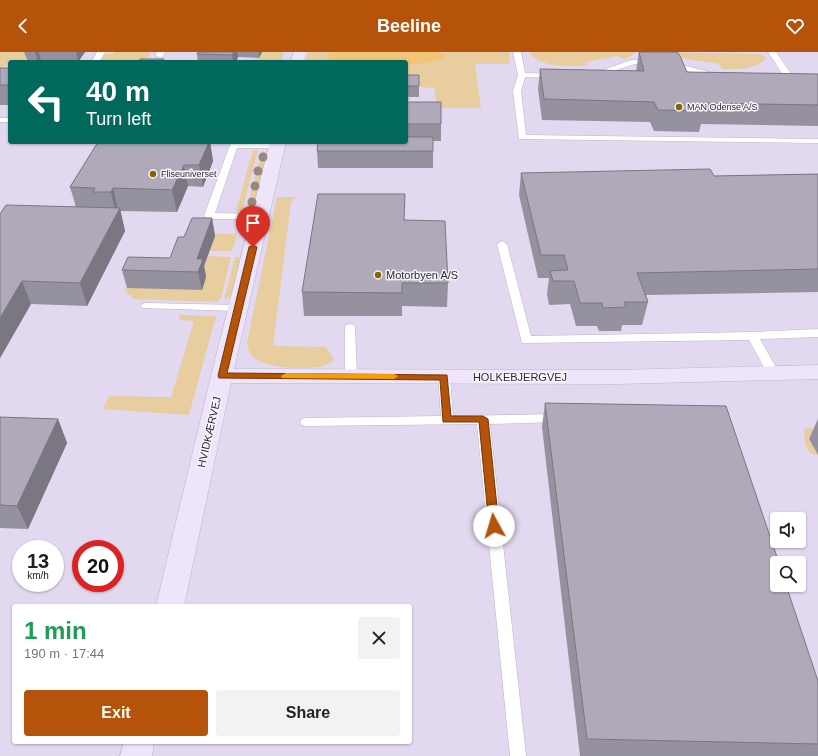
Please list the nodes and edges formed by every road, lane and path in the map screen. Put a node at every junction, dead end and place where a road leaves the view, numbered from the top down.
1 (517, 52) edge
2 (649, 52) edge
3 (772, 52) edge
4 (656, 61) junction
5 (522, 75) junction
6 (566, 76) edge
7 (588, 77) edge
8 (722, 78) edge
9 (769, 80) edge
10 (818, 141) edge
11 (256, 144) edge
12 (278, 144) edge
13 (260, 217) junction
14 (502, 244) dead end
15 (146, 306) dead end
16 (238, 308) junction
17 (350, 327) dead end
18 (818, 333) edge
19 (753, 336) junction
20 (818, 372) edge
21 (773, 373) junction
22 (222, 376) junction
23 (351, 376) junction
24 (444, 377) junction
25 (569, 418) edge
26 (483, 419) junction
27 (447, 420) junction
28 (306, 422) dead end
29 (170, 604) edge
30 (139, 744) edge
31 (136, 756) edge
32 (518, 756) edge

1 - 5 lane
2 - 4 lane
3 - 9 lane
4 - 7 lane
4 - 8 lane
5 - 6 lane
5 - 10 lane
11 - 13 lane
12 - 13 street, HVIDKÆRVEJ
13 - 16 street, HVIDKÆRVEJ
14 - 19 lane
15 - 16 lane
16 - 22 street, HVIDKÆRVEJ
17 - 23 lane
18 - 19 lane
19 - 21 lane
20 - 21 street, HOLKEBJERGVEJ
21 - 24 street, HOLKEBJERGVEJ
22 - 23 street, HOLKEBJERGVEJ
22 - 29 street, HVIDKÆRVEJ
23 - 24 street, HOLKEBJERGVEJ
24 - 27 lane
25 - 26 lane
26 - 27 lane
26 - 32 lane
27 - 28 lane
30 - 31 street

